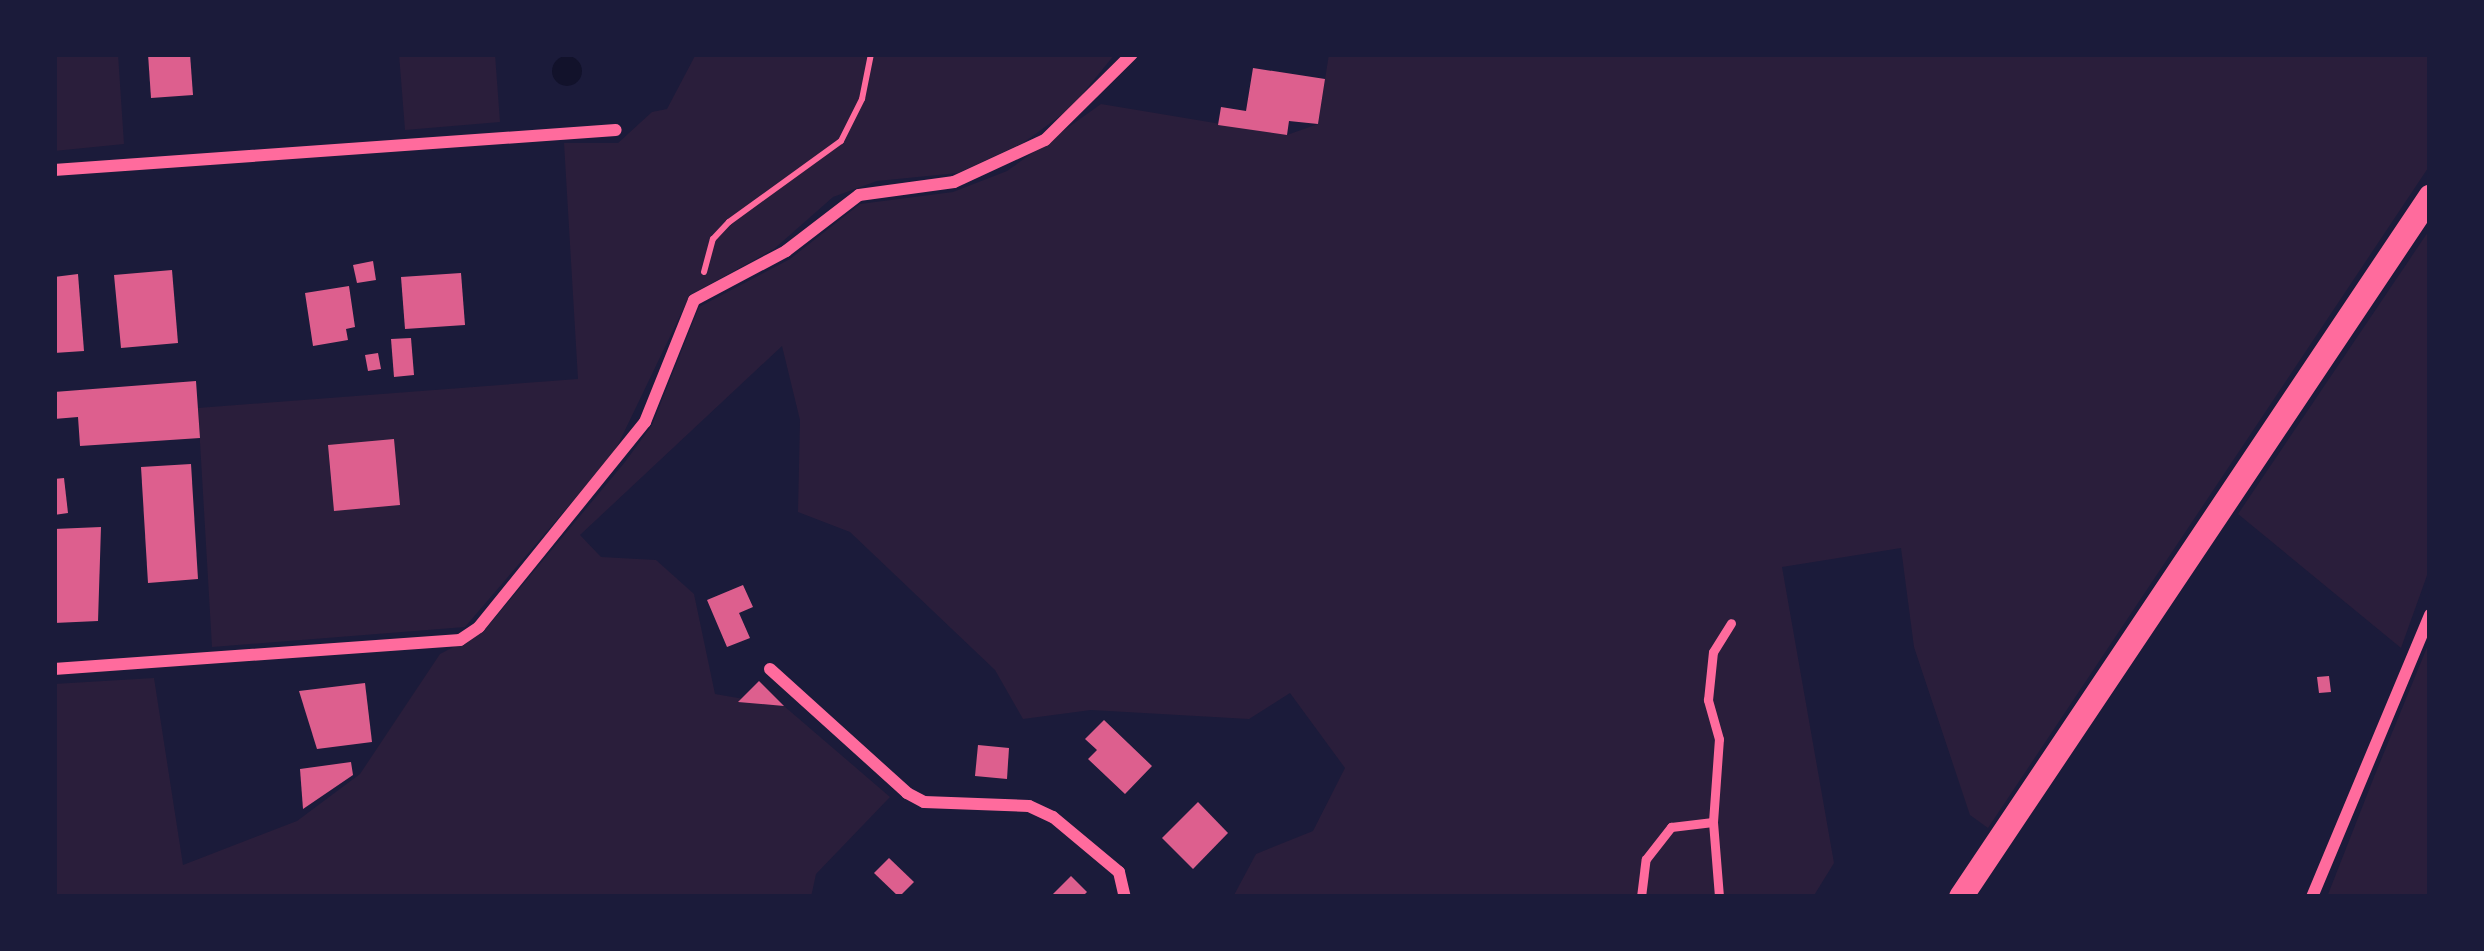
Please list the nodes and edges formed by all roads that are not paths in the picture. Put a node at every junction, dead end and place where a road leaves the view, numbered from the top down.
1 (1132, 54) edge
2 (616, 130) dead end
3 (54, 170) edge
4 (2430, 197) edge
5 (2430, 615) edge
6 (1731, 623) dead end
7 (54, 669) edge
8 (770, 669) dead end
9 (1713, 822) junction
10 (1126, 897) edge
11 (1641, 897) edge
12 (1720, 897) edge
13 (1960, 897) edge
14 (2312, 897) edge

1 - 7 street
2 - 3 street
4 - 13 main road
5 - 14 street
6 - 9 lane
8 - 10 street
9 - 11 lane
9 - 12 lane

